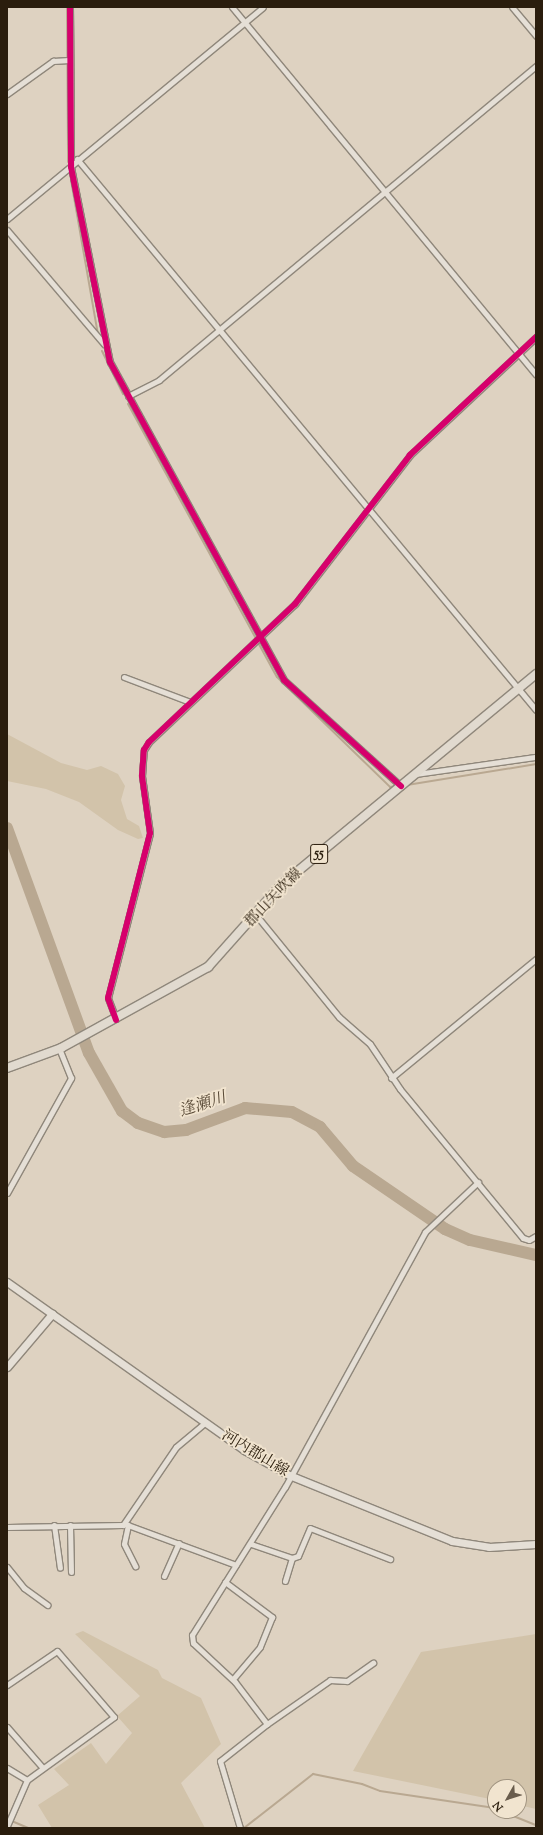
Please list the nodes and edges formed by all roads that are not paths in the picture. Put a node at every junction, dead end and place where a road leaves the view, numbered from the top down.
1 (70, 7) edge
2 (232, 7) edge
3 (263, 7) edge
4 (512, 7) edge
5 (244, 22) junction
6 (536, 36) edge
7 (69, 60) junction
8 (536, 66) edge
9 (7, 94) edge
10 (78, 159) junction
11 (72, 163) junction
12 (384, 191) junction
13 (7, 219) edge
14 (7, 230) edge
15 (220, 327) junction
16 (536, 337) edge
17 (104, 344) junction
18 (519, 354) junction
19 (536, 374) edge
20 (128, 396) junction
21 (369, 510) junction
22 (261, 640) junction
23 (536, 674) edge
24 (124, 677) dead end
25 (518, 688) junction
26 (190, 702) junction
27 (536, 710) edge
28 (536, 757) edge
29 (416, 774) junction
30 (401, 786) junction
31 (256, 915) junction
32 (536, 959) edge
33 (116, 1020) junction
34 (60, 1049) junction
35 (7, 1068) edge
36 (391, 1078) junction
37 (478, 1182) junction
38 (7, 1193) edge
39 (536, 1236) edge
40 (7, 1282) edge
41 (52, 1314) junction
42 (7, 1367) edge
43 (205, 1423) junction
44 (289, 1475) junction
45 (126, 1524) junction
46 (54, 1525) junction
47 (70, 1525) junction
48 (7, 1527) edge
49 (179, 1543) junction
50 (251, 1544) junction
51 (536, 1544) edge
52 (292, 1558) junction
53 (390, 1559) dead end
54 (236, 1565) junction
55 (135, 1566) dead end
56 (7, 1567) edge
57 (60, 1568) dead end
58 (70, 1572) dead end
59 (164, 1576) dead end
60 (285, 1580) dead end
61 (225, 1582) junction
62 (47, 1605) dead end
63 (373, 1663) dead end
64 (233, 1679) junction
65 (7, 1685) edge
66 (267, 1724) junction
67 (7, 1727) edge
68 (42, 1767) junction
69 (7, 1768) edge
70 (27, 1780) junction
71 (7, 1826) edge
72 (240, 1828) edge

1 - 7 street
2 - 5 street
3 - 5 street
4 - 6 street
5 - 10 street
5 - 12 street
7 - 9 street
7 - 11 street
8 - 12 street
10 - 11 street
10 - 15 street
11 - 13 street
11 - 17 street
12 - 15 street
12 - 18 street
14 - 17 street
15 - 20 street
15 - 21 street
16 - 18 street
17 - 20 street
18 - 19 street
18 - 21 street
20 - 22 street
21 - 22 street
21 - 25 street
22 - 26 street
22 - 30 street
23 - 25 main road, 郡山矢吹線 / 55
24 - 26 street
25 - 27 street
25 - 29 main road, 郡山矢吹線 / 55
26 - 33 street
28 - 29 street
29 - 30 main road, 郡山矢吹線 / 55
30 - 31 main road, 郡山矢吹線 / 55
31 - 33 main road, 郡山矢吹線 / 55
31 - 36 street
32 - 36 street
33 - 34 main road, 郡山矢吹線 / 55
34 - 35 main road, 郡山矢吹線 / 55
34 - 38 street
36 - 37 street
37 - 39 street
37 - 44 street
40 - 41 main road, 河内郡山線
41 - 42 main road
41 - 43 main road, 河内郡山線
43 - 44 main road, 河内郡山線
43 - 45 street
44 - 50 street
44 - 51 main road, 河内郡山線
45 - 47 street
45 - 49 street
45 - 55 street
46 - 47 street
46 - 48 street
46 - 57 street
47 - 58 street
49 - 54 street
49 - 59 street
50 - 52 street
50 - 54 street
52 - 53 street
52 - 60 street
54 - 61 street
56 - 62 street
61 - 64 street
61 - 64 street
63 - 66 street
64 - 66 street
65 - 68 street
66 - 72 street
67 - 68 street
68 - 70 street
69 - 70 street
70 - 71 street

